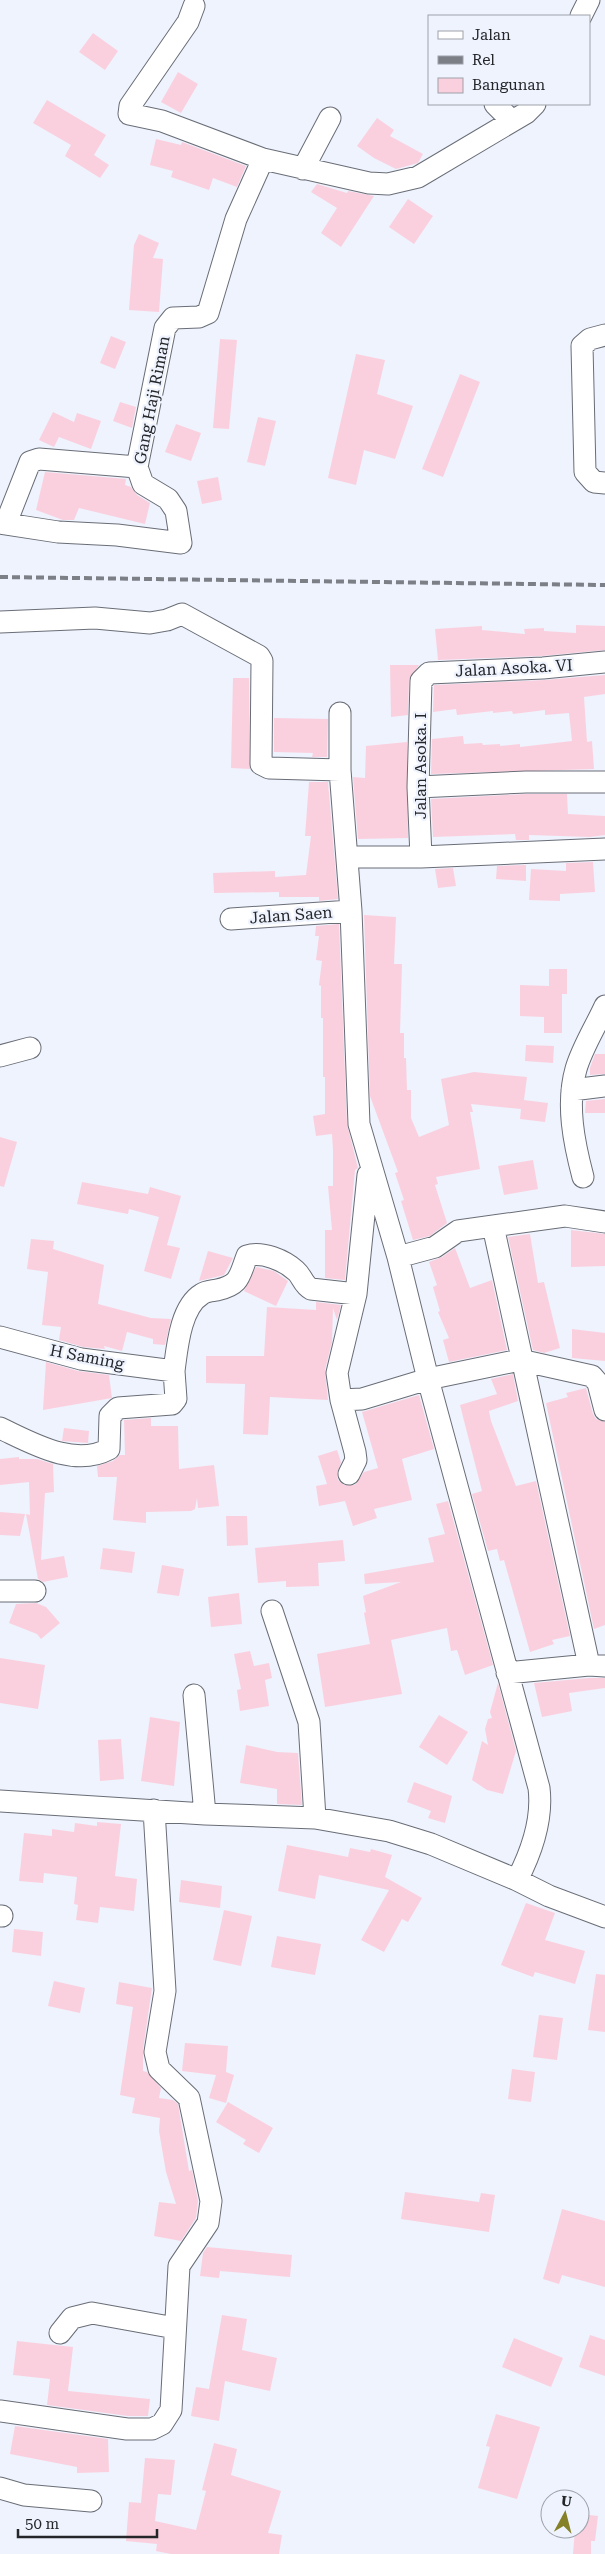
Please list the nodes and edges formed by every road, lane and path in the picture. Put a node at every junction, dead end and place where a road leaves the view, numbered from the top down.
1 (589, 0) edge
2 (194, 6) dead end
3 (582, 15) edge
4 (496, 105) edge
5 (534, 105) edge
6 (330, 118) dead end
7 (512, 121) junction
8 (263, 159) junction
9 (303, 169) junction
10 (605, 335) edge
11 (137, 467) junction
12 (605, 483) edge
13 (3, 523) edge
14 (0, 622) edge
15 (605, 662) edge
16 (424, 676) joint
17 (340, 713) dead end
18 (340, 770) junction
19 (605, 782) edge
20 (418, 787) junction
21 (605, 849) edge
22 (347, 857) junction
23 (421, 857) junction
24 (351, 911) junction
25 (231, 919) dead end
26 (605, 1006) edge
27 (30, 1048) dead end
28 (0, 1056) edge
29 (605, 1086) edge
30 (572, 1090) junction
31 (369, 1164) junction
32 (583, 1177) dead end
33 (605, 1222) edge
34 (493, 1226) junction
35 (398, 1257) junction
36 (356, 1294) junction
37 (0, 1337) edge
38 (520, 1360) junction
39 (174, 1371) junction
40 (428, 1379) junction
41 (341, 1400) junction
42 (605, 1410) edge
43 (0, 1428) edge
44 (349, 1474) dead end
45 (0, 1591) edge
46 (35, 1591) dead end
47 (272, 1611) dead end
48 (597, 1666) edge
49 (507, 1672) junction
50 (194, 1695) dead end
51 (0, 1801) edge
52 (154, 1810) junction
53 (205, 1814) junction
54 (315, 1818) junction
55 (508, 1876) junction
56 (605, 1916) edge
57 (174, 2328) junction
58 (60, 2333) dead end
59 (0, 2411) edge
60 (0, 2488) edge
61 (91, 2501) dead end

1 - 3 street
2 - 8 street
4 - 7 street
5 - 7 street
6 - 9 street
7 - 9 street
8 - 9 street
8 - 11 street, Gang Haji Riman
10 - 12 street
11 - 13 street
11 - 13 street, Gang Haji Riman
14 - 18 street
15 - 16 street, Jalan Asoka. VI
16 - 20 street, Jalan Asoka. I
17 - 18 street
18 - 22 street
19 - 20 street
20 - 23 street, Jalan Asoka. I
21 - 23 street
22 - 23 street
22 - 24 street
24 - 25 street, Jalan Saen
24 - 31 street
26 - 30 street
27 - 28 street
29 - 30 street
30 - 32 street
31 - 35 street
31 - 36 street
33 - 34 street
34 - 35 street
34 - 38 street
35 - 40 street
36 - 39 street
36 - 41 street
37 - 39 street, H Saming
38 - 40 street
38 - 42 street
38 - 48 street
39 - 43 street
40 - 41 street
40 - 49 street
41 - 44 street
45 - 46 street
47 - 54 street
48 - 49 street
49 - 55 street
50 - 53 street
51 - 52 street
52 - 53 street
52 - 57 street
53 - 54 street
54 - 55 street
55 - 56 street
57 - 58 street
57 - 59 street
60 - 61 street

